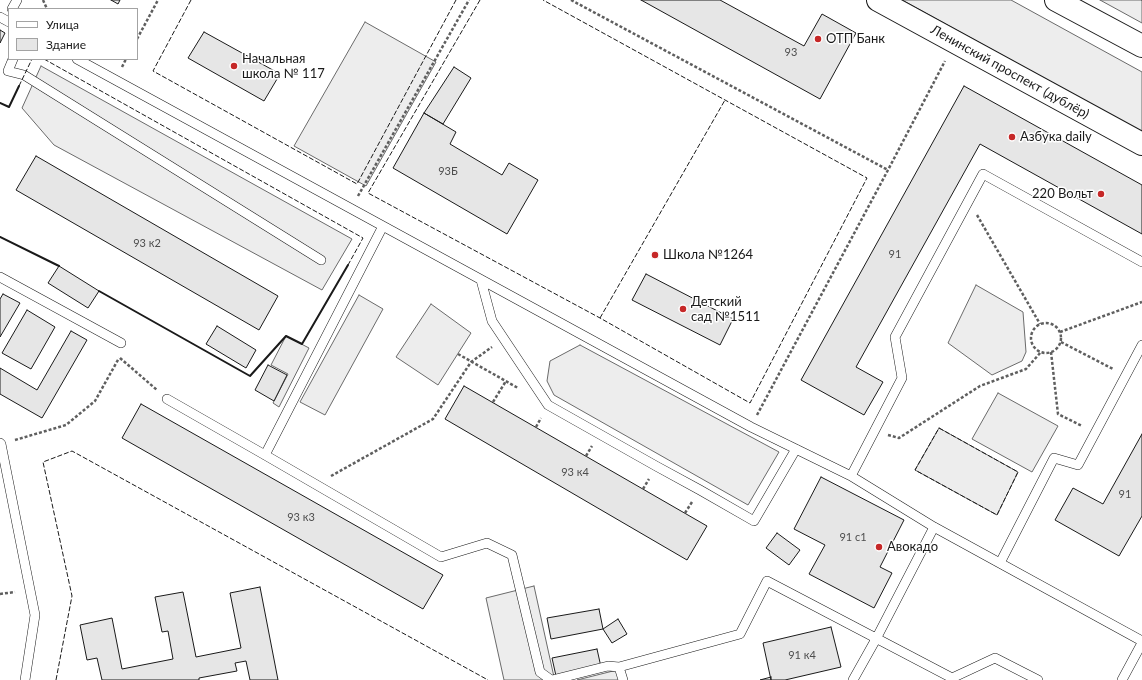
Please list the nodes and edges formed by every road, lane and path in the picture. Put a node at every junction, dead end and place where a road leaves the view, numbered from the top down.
1 (158, 0) edge
2 (469, 0) edge
3 (571, 0) edge
4 (878, 0) edge
5 (1056, 0) edge
6 (138, 37) edge
7 (1142, 46) edge
8 (13, 60) edge
9 (79, 60) edge
10 (945, 60) dead end
11 (1142, 144) edge
12 (888, 170) junction
13 (969, 201) junction
14 (351, 209) junction
15 (383, 226) junction
16 (321, 260) dead end
17 (1142, 262) edge
18 (0, 277) edge
19 (481, 280) junction
20 (1142, 302) edge
21 (1040, 324) junction
22 (1060, 332) junction
23 (504, 339) junction
24 (1061, 342) junction
25 (121, 343) dead end
26 (1142, 345) edge
27 (1041, 352) junction
28 (1051, 352) junction
29 (458, 354) dead end
30 (471, 362) junction
31 (1126, 376) junction
32 (506, 381) junction
33 (167, 399) joint
34 (493, 402) dead end
35 (548, 405) junction
36 (751, 427) junction
37 (874, 431) junction
38 (1095, 433) junction
39 (1, 443) edge
40 (796, 449) junction
41 (265, 455) junction
42 (851, 476) junction
43 (316, 484) junction
44 (934, 527) junction
45 (1000, 563) junction
46 (876, 639) junction
47 (1142, 642) edge
48 (619, 667) junction
49 (25, 680) edge
50 (552, 680) edge
51 (623, 680) edge
52 (853, 680) edge
53 (1038, 680) edge
54 (1122, 680) edge

1 - 6 path
2 - 14 path
3 - 12 path
4 - 11 street, Ленинский проспект (дублёр)
5 - 7 street
8 - 16 lane
9 - 14 lane
10 - 12 path
12 - 36 path
13 - 17 lane
13 - 21 path
13 - 37 lane
14 - 15 lane
15 - 19 lane
15 - 41 lane
18 - 25 lane
19 - 23 lane
19 - 36 lane
20 - 22 path
21 - 22 path
21 - 27 path
22 - 24 path
23 - 30 path
23 - 35 lane
24 - 28 path
24 - 31 path
26 - 31 lane
27 - 28 path
27 - 37 path
28 - 38 path
29 - 30 path
30 - 32 path
30 - 43 path
31 - 38 lane
32 - 34 path
32 - 35 path
33 - 39 path
33 - 41 lane
35 - 40 lane
36 - 40 lane
37 - 42 lane
38 - 45 lane
39 - 49 lane
40 - 42 lane
41 - 43 lane
42 - 44 lane
43 - 50 lane
44 - 45 lane
44 - 46 lane
45 - 47 lane
46 - 48 lane
46 - 52 lane
46 - 53 lane
47 - 54 lane
48 - 50 lane
48 - 51 lane

